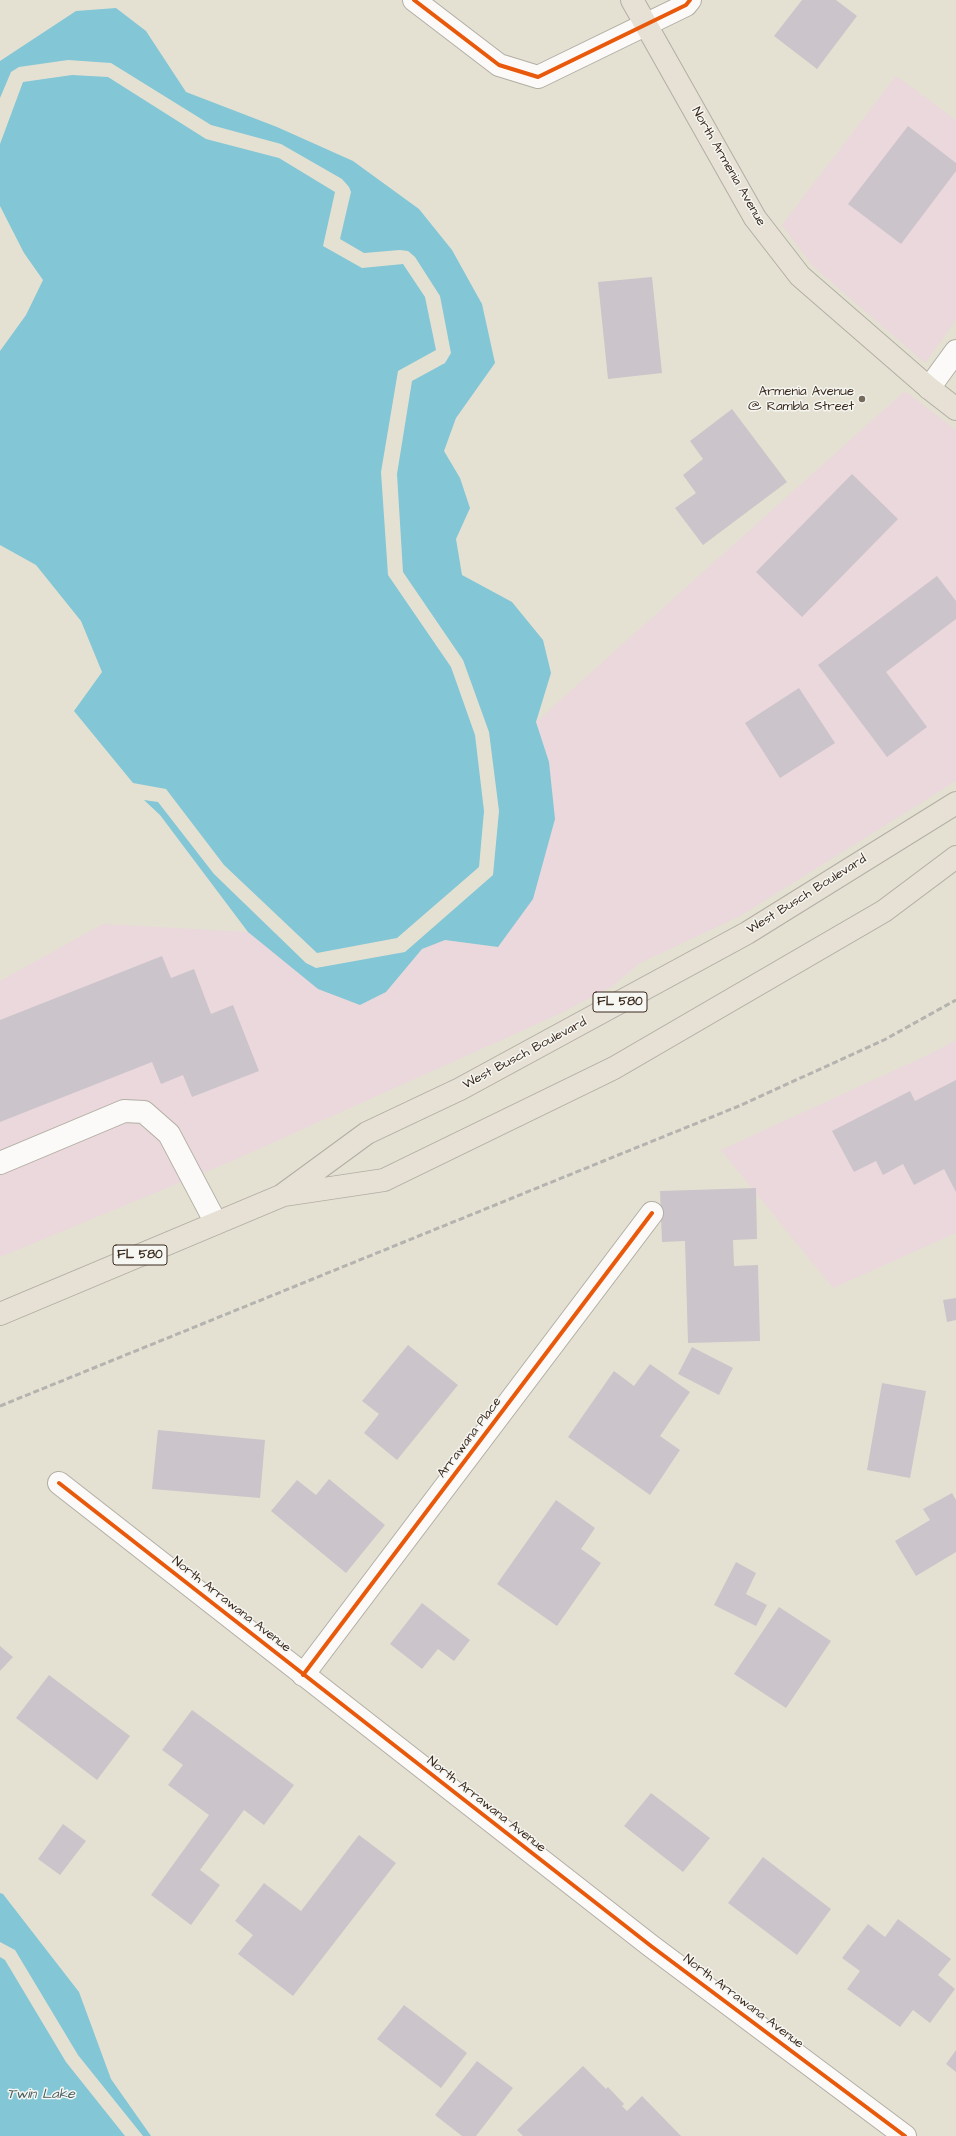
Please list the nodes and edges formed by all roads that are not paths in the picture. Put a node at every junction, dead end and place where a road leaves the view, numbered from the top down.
1 (414, 0) edge
2 (632, 0) edge
3 (690, 0) edge
4 (645, 24) junction
5 (956, 351) edge
6 (929, 388) junction
7 (956, 409) edge
8 (956, 803) edge
9 (956, 857) edge
10 (0, 1163) edge
11 (281, 1196) junction
12 (652, 1213) dead end
13 (216, 1223) junction
14 (0, 1314) edge
15 (59, 1483) dead end
16 (303, 1675) junction
17 (905, 2136) edge

1 - 4 street
2 - 4 main road, North Armenia Avenue
3 - 4 street
4 - 6 main road, North Armenia Avenue
5 - 6 street
6 - 7 main road, North Armenia Avenue
8 - 11 main road, West Busch Boulevard / FL 580
9 - 11 main road, West Busch Boulevard
10 - 13 street
11 - 13 main road, West Busch Boulevard / FL 580
12 - 16 street, Arrawana Place
13 - 14 main road, West Busch Boulevard / FL 580
15 - 16 street, North Arrawana Avenue
16 - 17 street, North Arrawana Avenue

